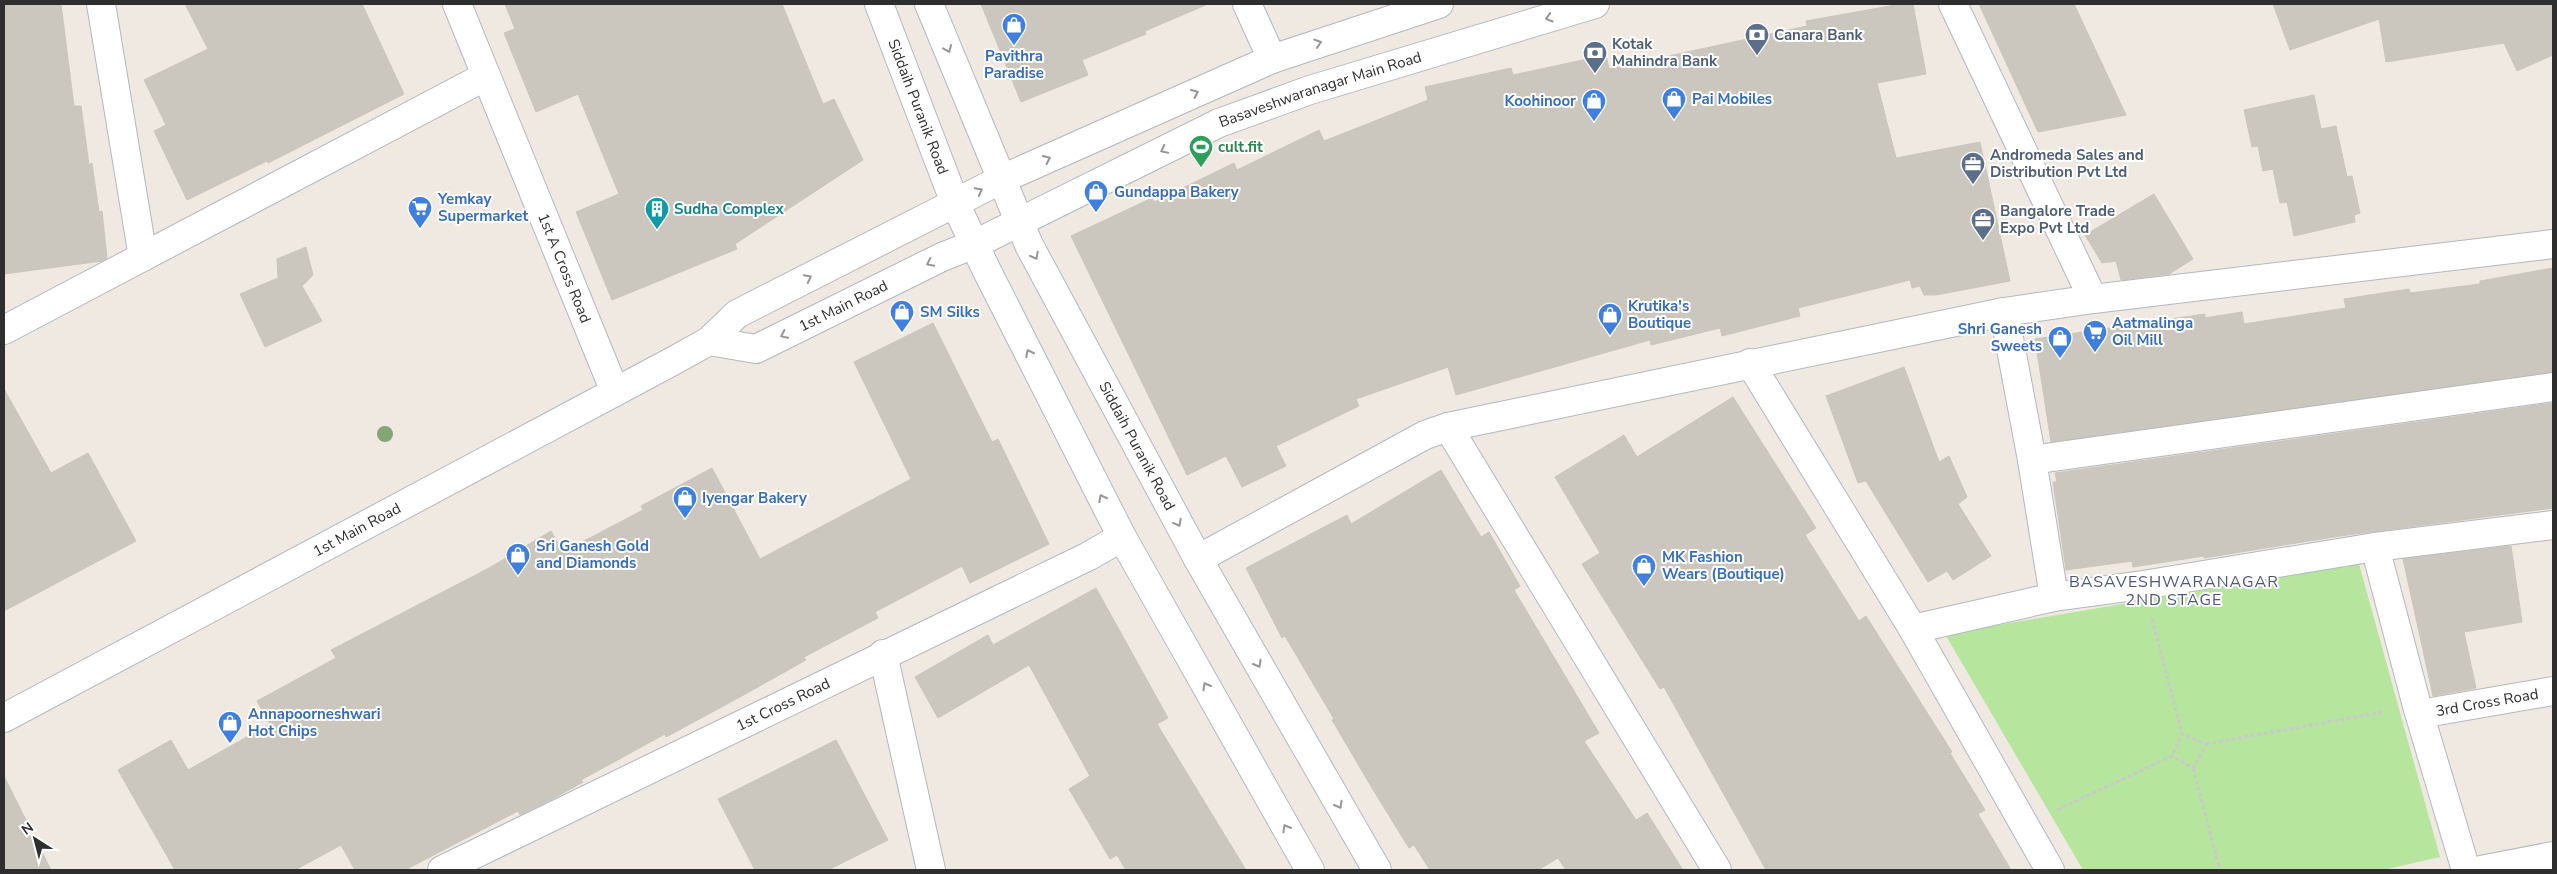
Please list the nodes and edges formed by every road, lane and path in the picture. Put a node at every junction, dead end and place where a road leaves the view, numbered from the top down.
1 (101, 4) edge
2 (457, 4) edge
3 (879, 4) edge
4 (929, 4) edge
5 (1247, 4) edge
6 (1439, 4) edge
7 (1595, 4) edge
8 (1953, 4) edge
9 (1272, 59) junction
10 (486, 76) junction
11 (1002, 179) junction
12 (955, 203) junction
13 (1019, 220) junction
14 (975, 244) junction
15 (2553, 244) edge
16 (143, 258) junction
17 (2093, 298) junction
18 (2004, 312) junction
19 (4, 330) edge
20 (709, 341) junction
21 (1750, 363) junction
22 (2553, 387) edge
23 (615, 392) junction
24 (1448, 427) junction
25 (2032, 460) junction
26 (2553, 524) edge
27 (1122, 537) junction
28 (2375, 547) junction
29 (1198, 559) junction
30 (2143, 585) junction
31 (2054, 597) junction
32 (1913, 629) junction
33 (883, 654) junction
34 (2553, 691) edge
35 (2419, 710) junction
36 (4, 718) edge
37 (2182, 734) junction
38 (2206, 744) junction
39 (2172, 756) junction
40 (2193, 768) junction
41 (2025, 826) junction
42 (2541, 862) edge
43 (442, 870) edge
44 (931, 870) edge
45 (1310, 870) edge
46 (1377, 870) edge
47 (1717, 870) edge
48 (2050, 870) edge
49 (2220, 870) edge
50 (2466, 870) edge
51 (2481, 870) edge

1 - 16 street
2 - 10 street, 1st A Cross Road
3 - 12 street, Siddaih Puranik Road
4 -> 11 street, Siddaih Puranik Road
5 - 9 street
9 -> 6 street
7 -> 13 street, Basaveshwaranagar Main Road
8 - 17 street
11 -> 9 street
10 - 16 street
10 - 23 street, 1st A Cross Road
12 -> 11 street
11 - 13 street, Siddaih Puranik Road
12 - 14 street, Siddaih Puranik Road
20 -> 12 street, 1st Main Road
13 - 14 street, Basaveshwaranagar Main Road
13 -> 29 street, Siddaih Puranik Road
14 -> 20 street, 1st Main Road
27 -> 14 street, Siddaih Puranik Road
15 - 17 street
16 - 19 street
17 - 18 street
18 - 21 street
18 - 25 street
20 - 23 street, 1st Main Road
21 - 24 street
21 - 32 street
22 - 25 street
23 - 36 street, 1st Main Road
24 - 29 street
24 - 47 street
25 - 31 street
26 - 28 street
27 - 33 street, 1st Cross Road
45 -> 27 street, Siddaih Puranik Road
28 - 30 street
28 - 35 street
29 -> 46 street, Siddaih Puranik Road
30 - 31 street
30 - 37 path
31 - 32 street
32 - 41 street
33 - 43 street, 1st Cross Road
33 - 44 street
34 - 35 street, 3rd Cross Road
35 - 38 path
35 - 50 street
37 - 38 path
37 - 39 path
38 - 40 path
39 - 40 path
39 - 41 path
40 - 49 path
41 - 48 street
42 - 51 street

